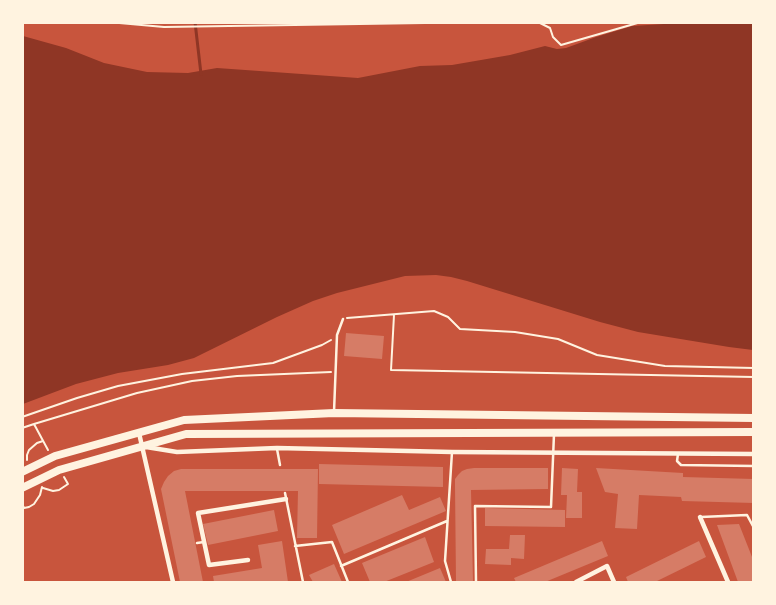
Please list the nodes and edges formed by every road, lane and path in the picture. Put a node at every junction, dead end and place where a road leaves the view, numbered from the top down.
1 (108, 22) edge
2 (490, 22) edge
3 (538, 22) edge
4 (641, 22) edge
5 (394, 314) junction
6 (343, 319) joint
7 (337, 336) junction
8 (754, 368) edge
9 (336, 372) junction
10 (754, 377) edge
11 (334, 413) junction
12 (22, 417) edge
13 (754, 418) edge
14 (34, 424) junction
15 (22, 428) edge
16 (554, 432) junction
17 (754, 432) edge
18 (139, 433) junction
19 (142, 446) junction
20 (277, 448) junction
21 (452, 452) junction
22 (554, 452) junction
23 (678, 453) junction
24 (754, 454) edge
25 (22, 458) edge
26 (280, 465) dead end
27 (754, 466) edge
28 (22, 472) edge
29 (68, 484) dead end
30 (22, 488) edge
31 (286, 496) joint
32 (22, 504) edge
33 (700, 517) joint
34 (447, 521) junction
35 (754, 528) edge
36 (204, 542) junction
37 (197, 543) dead end
38 (295, 546) junction
39 (248, 560) dead end
40 (341, 566) junction
41 (173, 582) edge
42 (303, 582) edge
43 (348, 582) edge
44 (451, 582) edge
45 (476, 582) edge
46 (576, 582) edge
47 (614, 582) edge
48 (728, 582) edge

1 - 2 path
3 - 4 path
5 - 6 path
5 - 8 path
5 - 10 path
6 - 7 lane
7 - 9 lane
7 - 12 path
9 - 11 lane
9 - 14 path
11 - 13 highway
11 - 18 highway
14 - 15 path
14 - 25 path
16 - 17 highway
16 - 19 highway
16 - 22 lane
18 - 19 street
18 - 28 highway
19 - 20 street
19 - 30 highway
19 - 41 street
20 - 21 street
20 - 26 lane
21 - 22 street
21 - 34 lane
22 - 23 street
22 - 45 lane
23 - 24 street
23 - 27 lane
29 - 32 path
31 - 36 street
31 - 38 lane
33 - 35 lane
33 - 48 street
34 - 40 lane
34 - 44 lane
36 - 37 lane
36 - 39 street
38 - 40 lane
38 - 42 lane
40 - 43 lane
46 - 47 street

